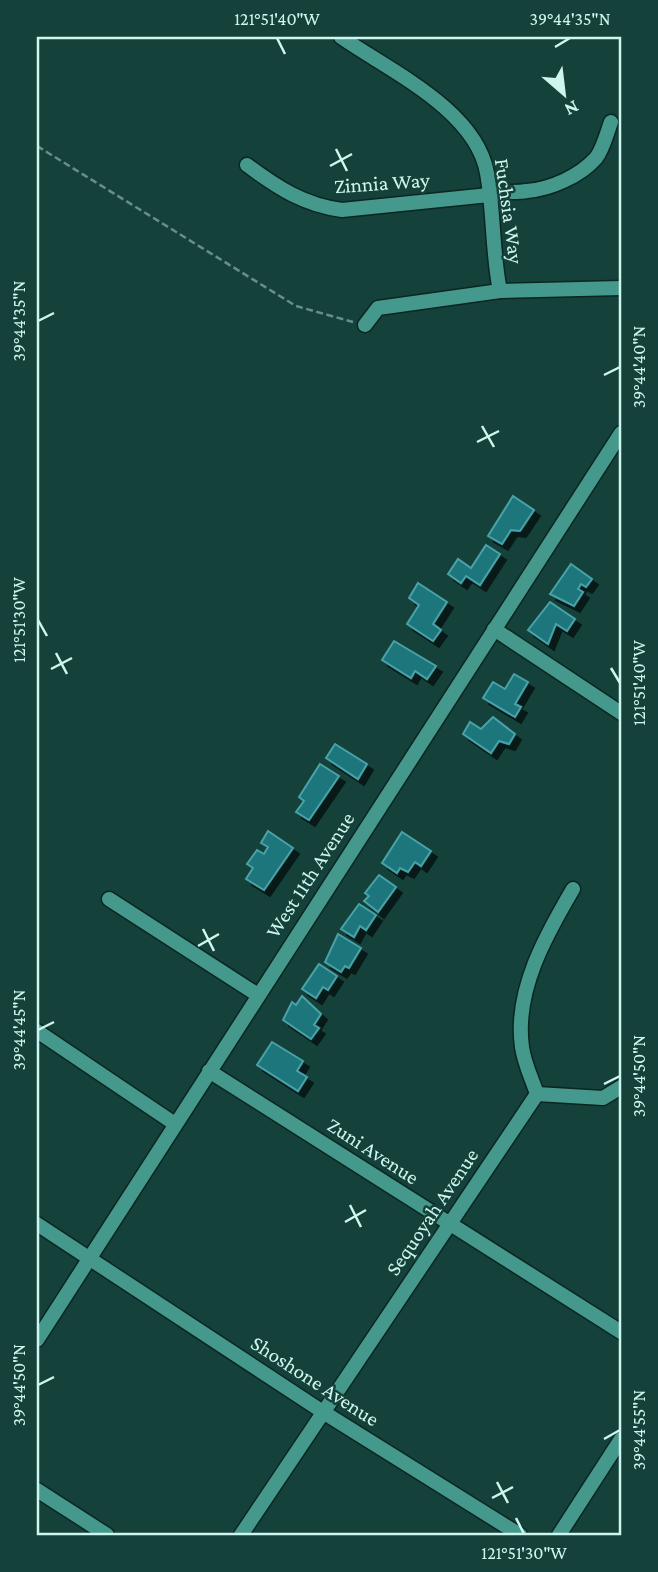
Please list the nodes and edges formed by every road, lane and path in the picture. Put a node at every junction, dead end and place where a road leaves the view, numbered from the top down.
1 (341, 37) edge
2 (611, 122) dead end
3 (37, 146) edge
4 (247, 165) dead end
5 (489, 195) junction
6 (621, 288) edge
7 (500, 291) junction
8 (365, 325) joint
9 (621, 433) edge
10 (494, 629) junction
11 (621, 713) edge
12 (573, 889) dead end
13 (110, 899) dead end
14 (258, 995) junction
15 (37, 1031) edge
16 (209, 1071) junction
17 (621, 1087) edge
18 (537, 1094) junction
19 (175, 1124) junction
20 (37, 1224) edge
21 (449, 1225) junction
22 (90, 1258) junction
23 (42, 1321) edge
24 (621, 1332) edge
25 (37, 1340) edge
26 (323, 1412) junction
27 (621, 1439) edge
28 (37, 1490) edge
29 (107, 1535) edge
30 (241, 1535) edge
31 (520, 1535) edge
32 (559, 1535) edge

1 - 5 street, Fuchsia Way
2 - 5 street, Zinnia Way
3 - 8 path
4 - 5 street, Zinnia Way
5 - 7 street, Fuchsia Way
6 - 7 street
7 - 8 street
9 - 10 street, West 11th Avenue
10 - 11 street
10 - 14 street, West 11th Avenue
12 - 18 street
13 - 14 street
14 - 16 street, West 11th Avenue
15 - 19 street
16 - 19 street, West 11th Avenue
16 - 21 street, Zuni Avenue
17 - 18 street
18 - 21 street, Sequoyah Avenue
19 - 22 street, West 11th Avenue
20 - 22 street, Shoshone Avenue
21 - 24 street, Zuni Avenue
21 - 26 street, Sequoyah Avenue
22 - 23 street, West 11th Avenue
22 - 26 street, Shoshone Avenue
23 - 25 street, West 11th Avenue
26 - 30 street, Sequoyah Avenue
26 - 31 street, Shoshone Avenue
27 - 32 street
28 - 29 street

